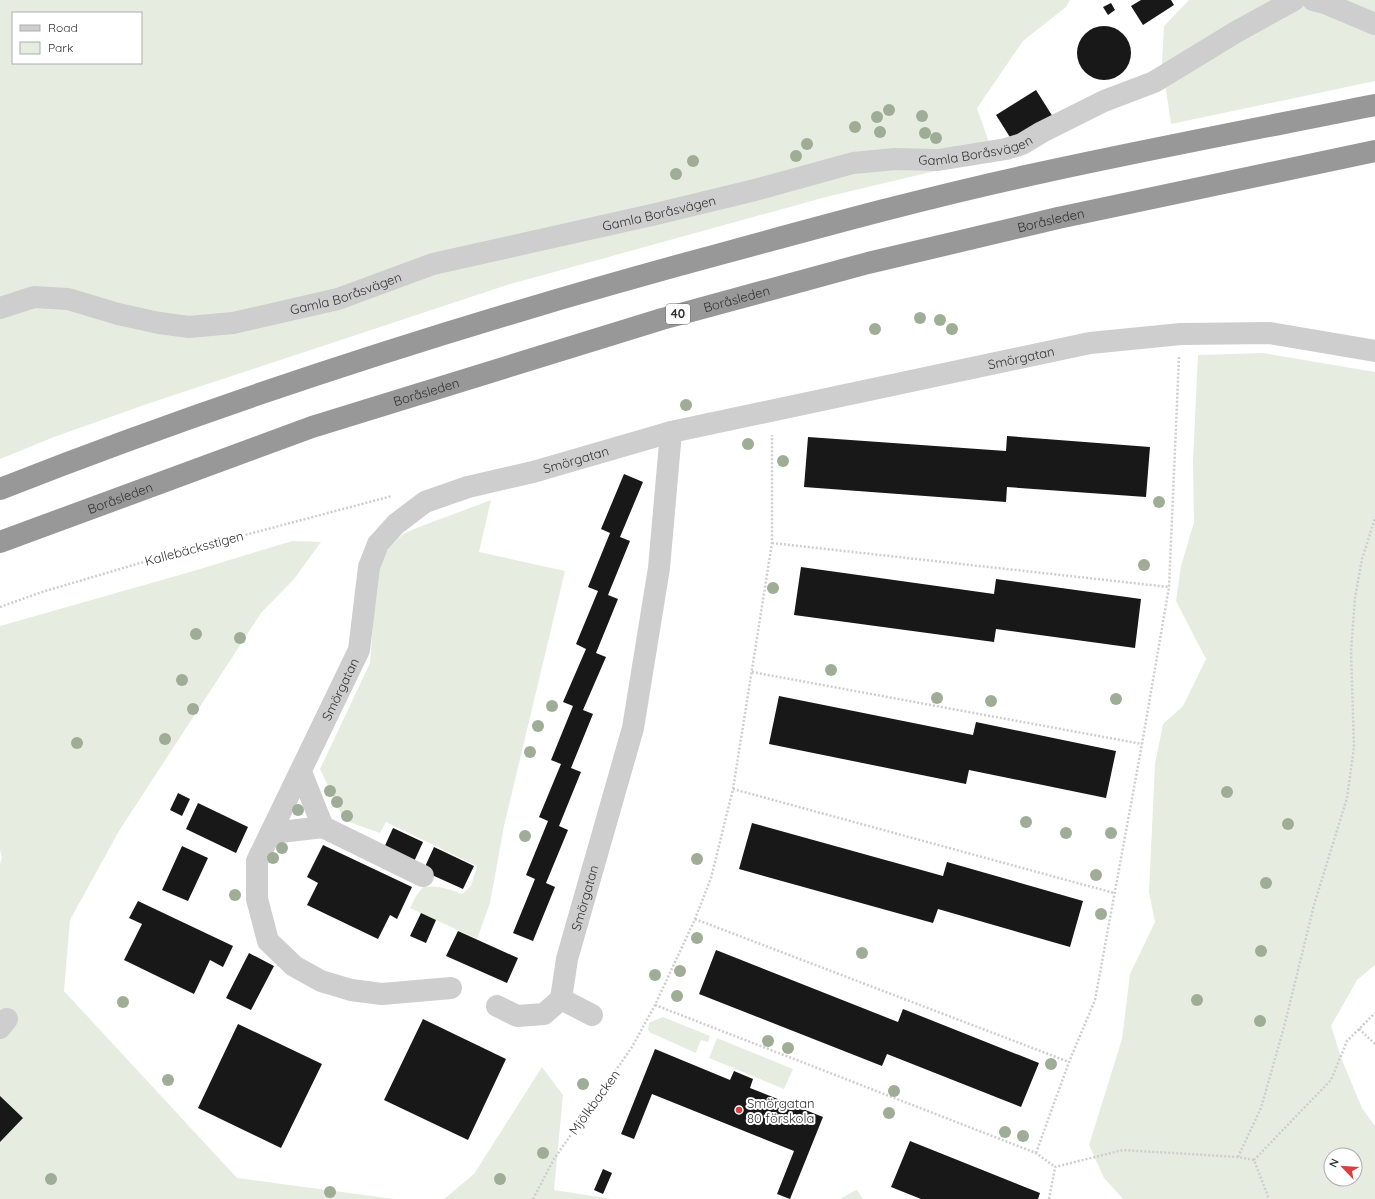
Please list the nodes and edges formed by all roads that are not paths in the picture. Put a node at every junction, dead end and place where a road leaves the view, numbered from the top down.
1 (1294, 0) edge
2 (1313, 0) edge
3 (1375, 24) edge
4 (1375, 105) edge
5 (1375, 151) edge
6 (0, 308) edge
7 (1375, 351) edge
8 (671, 432) junction
9 (0, 489) edge
10 (0, 542) edge
11 (301, 772) junction
12 (323, 827) junction
13 (272, 832) junction
14 (423, 876) dead end
15 (451, 988) dead end
16 (561, 999) junction
17 (497, 1006) dead end
18 (592, 1015) dead end

1 - 6 street, Gamla Boråsvägen
2 - 3 street
4 - 9 highway
5 - 10 highway, Boråsleden / 40
7 - 8 street, Smörgatan
8 - 11 street, Smörgatan
8 - 16 street, Smörgatan
11 - 12 street
11 - 13 street, Smörgatan
12 - 13 street
12 - 14 street
13 - 15 street, Smörgatan
16 - 17 street
16 - 18 street

